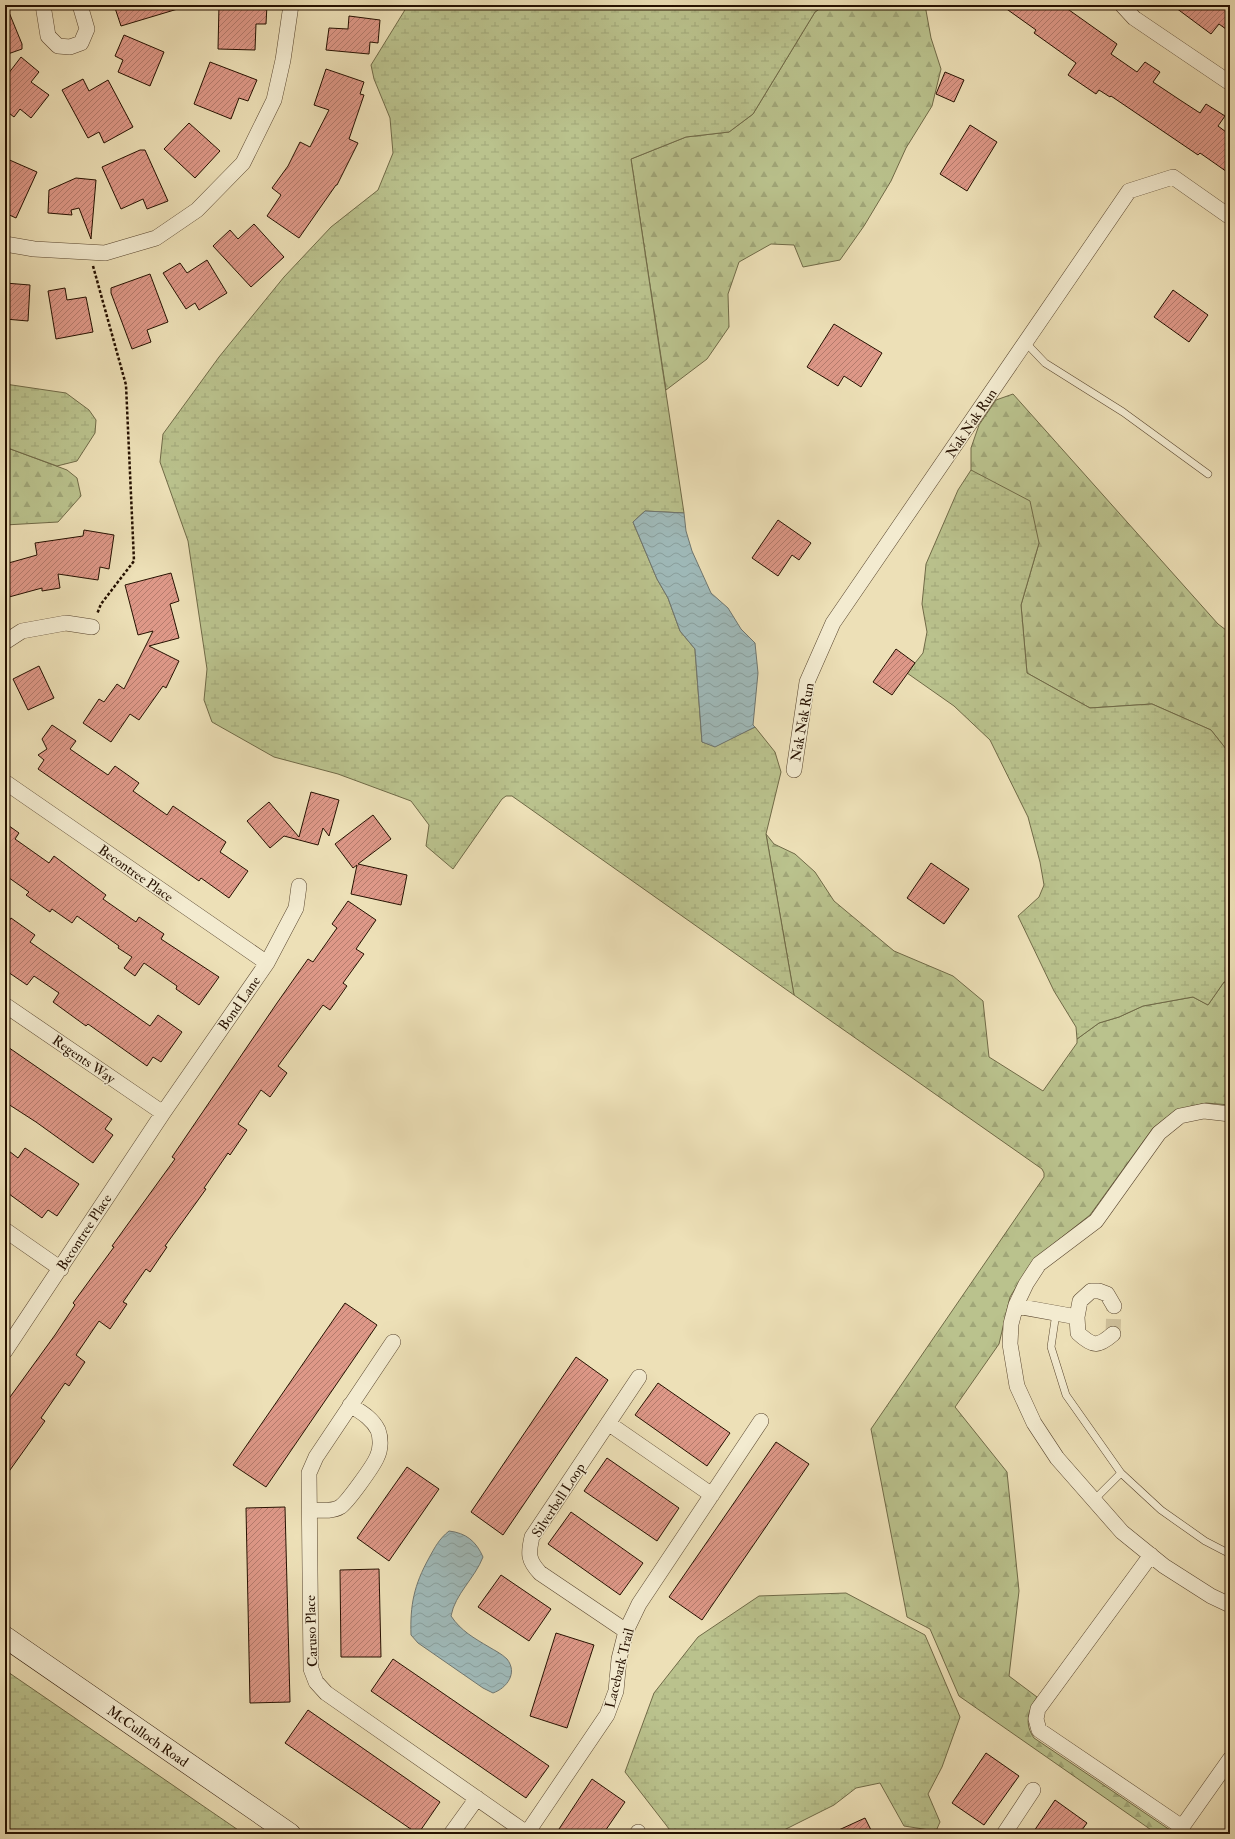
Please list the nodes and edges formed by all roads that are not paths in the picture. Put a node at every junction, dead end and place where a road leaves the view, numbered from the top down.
1 (42, 5) edge
2 (80, 5) edge
3 (291, 5) edge
4 (1122, 5) edge
5 (1230, 84) edge
6 (1230, 217) edge
7 (5, 244) edge
8 (1026, 342) junction
9 (1208, 474) dead end
10 (92, 626) road end
11 (5, 642) edge
12 (794, 770) dead end
13 (5, 782) edge
14 (299, 886) dead end
15 (267, 963) junction
16 (5, 1005) edge
17 (162, 1113) junction
18 (1230, 1114) edge
19 (5, 1230) edge
20 (61, 1268) junction
21 (1016, 1306) junction
22 (1114, 1306) tunnel mouth
23 (1056, 1313) junction
24 (1077, 1316) junction
25 (1113, 1334) dead end
26 (393, 1342) dead end
27 (5, 1351) edge
28 (639, 1377) dead end
29 (350, 1405) junction
30 (761, 1421) dead end
31 (608, 1423) junction
32 (1121, 1474) junction
33 (712, 1495) junction
34 (1094, 1500) junction
35 (310, 1510) junction
36 (1230, 1554) edge
37 (1151, 1555) junction
38 (1230, 1605) edge
39 (626, 1631) junction
40 (5, 1637) edge
41 (1230, 1759) edge
42 (1034, 1790) dead end
43 (477, 1798) junction
44 (1187, 1831) edge
45 (528, 1833) edge
46 (290, 1834) edge
47 (451, 1834) edge
48 (1004, 1834) edge

1 - 2 street
3 - 7 street
4 - 5 street
6 - 8 street, Nak Nak Run
8 - 9 lane
8 - 12 street, Nak Nak Run
10 - 11 street
13 - 15 street, Becontree Place
14 - 15 street, Bond Lane
15 - 17 street, Bond Lane
16 - 17 street, Regents Way
17 - 20 street, Becontree Place
18 - 21 street
19 - 20 street
20 - 27 street, Becontree Place
21 - 23 street
21 - 34 street
22 - 24 street
23 - 24 street
23 - 32 lane
24 - 25 street
26 - 29 street, Caruso Place
28 - 31 street, Silverbell Loop
29 - 35 street, Caruso Place
29 - 35 street
30 - 33 street, Lacebark Trail
31 - 33 street
31 - 39 street, Silverbell Loop
32 - 34 lane
32 - 36 lane
33 - 39 street, Lacebark Trail
34 - 37 street
35 - 43 street, Caruso Place
37 - 38 street
37 - 44 street
39 - 45 street, Lacebark Trail
40 - 46 main road, McCulloch Road
41 - 44 street
42 - 48 street
43 - 45 street, Caruso Place
43 - 47 street

